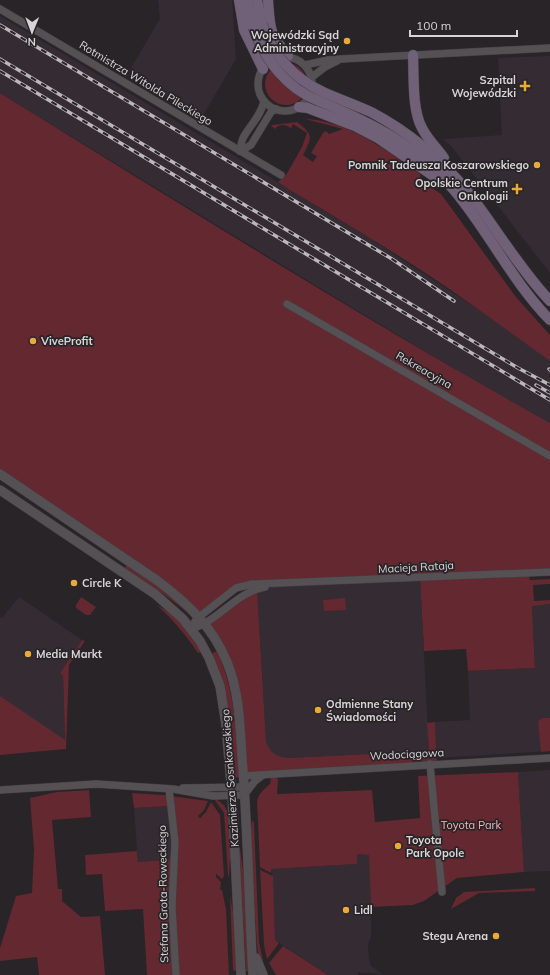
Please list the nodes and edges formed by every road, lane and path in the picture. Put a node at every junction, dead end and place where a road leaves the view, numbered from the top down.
1 (239, 0) edge
2 (247, 0) edge
3 (257, 0) edge
4 (268, 0) edge
5 (0, 9) edge
6 (257, 25) junction
7 (550, 48) edge
8 (413, 55) junction
9 (288, 56) junction
10 (341, 59) junction
11 (305, 65) junction
12 (263, 69) junction
13 (312, 77) junction
14 (321, 97) junction
15 (264, 101) junction
16 (299, 107) junction
17 (276, 109) junction
18 (240, 151) junction
19 (450, 171) junction
20 (281, 175) dead end
21 (455, 191) junction
22 (550, 302) edge
23 (287, 304) dead end
24 (550, 320) edge
25 (550, 456) edge
26 (0, 474) edge
27 (0, 490) edge
28 (550, 572) edge
29 (283, 584) junction
30 (202, 620) junction
31 (191, 629) junction
32 (550, 758) edge
33 (430, 764) junction
34 (265, 774) junction
35 (243, 776) junction
36 (171, 789) junction
37 (0, 790) edge
38 (231, 791) junction
39 (244, 791) junction
40 (442, 892) dead end
41 (252, 938) junction
42 (176, 975) edge
43 (241, 975) edge
44 (253, 975) edge
45 (263, 975) edge

1 - 12 main road
2 - 6 main road
3 - 6 main road
4 - 9 main road
5 - 18 street, Rotmistrza Witolda Pileckiego
6 - 14 main road, bridge
7 - 8 street
8 - 10 street
8 - 19 main road
9 - 11 street
9 - 12 street
10 - 11 street
10 - 13 street
11 - 13 street
12 - 15 street
13 - 16 street
14 - 19 main road
14 - 21 main road
15 - 17 street
15 - 18 street
16 - 17 street
16 - 21 main road
17 - 18 street
18 - 20 street, Rotmistrza Witolda Pileckiego
19 - 22 main road
21 - 24 main road
23 - 25 street, Rekreacyjna
26 - 30 street, Kazimierza Sosnkowskiego
27 - 31 street, Kazimierza Sosnkowskiego
28 - 29 street, Macieja Rataja
29 - 30 street, Macieja Rataja
29 - 30 street, Macieja Rataja
30 - 31 street, Macieja Rataja
30 - 35 street, Kazimierza Sosnkowskiego
31 - 38 street, Kazimierza Sosnkowskiego
32 - 33 street, Wodociągowa
33 - 34 street, Wodociągowa
33 - 40 street
34 - 35 street, Wodociągowa
34 - 39 street
35 - 39 street, Kazimierza Sosnkowskiego
36 - 37 street
36 - 38 street
36 - 42 street, Stefana Grota-Roweckiego
38 - 39 street
38 - 43 street, Kazimierza Sosnkowskiego
39 - 41 street, Kazimierza Sosnkowskiego
41 - 44 street, Kazimierza Sosnkowskiego
41 - 45 street

